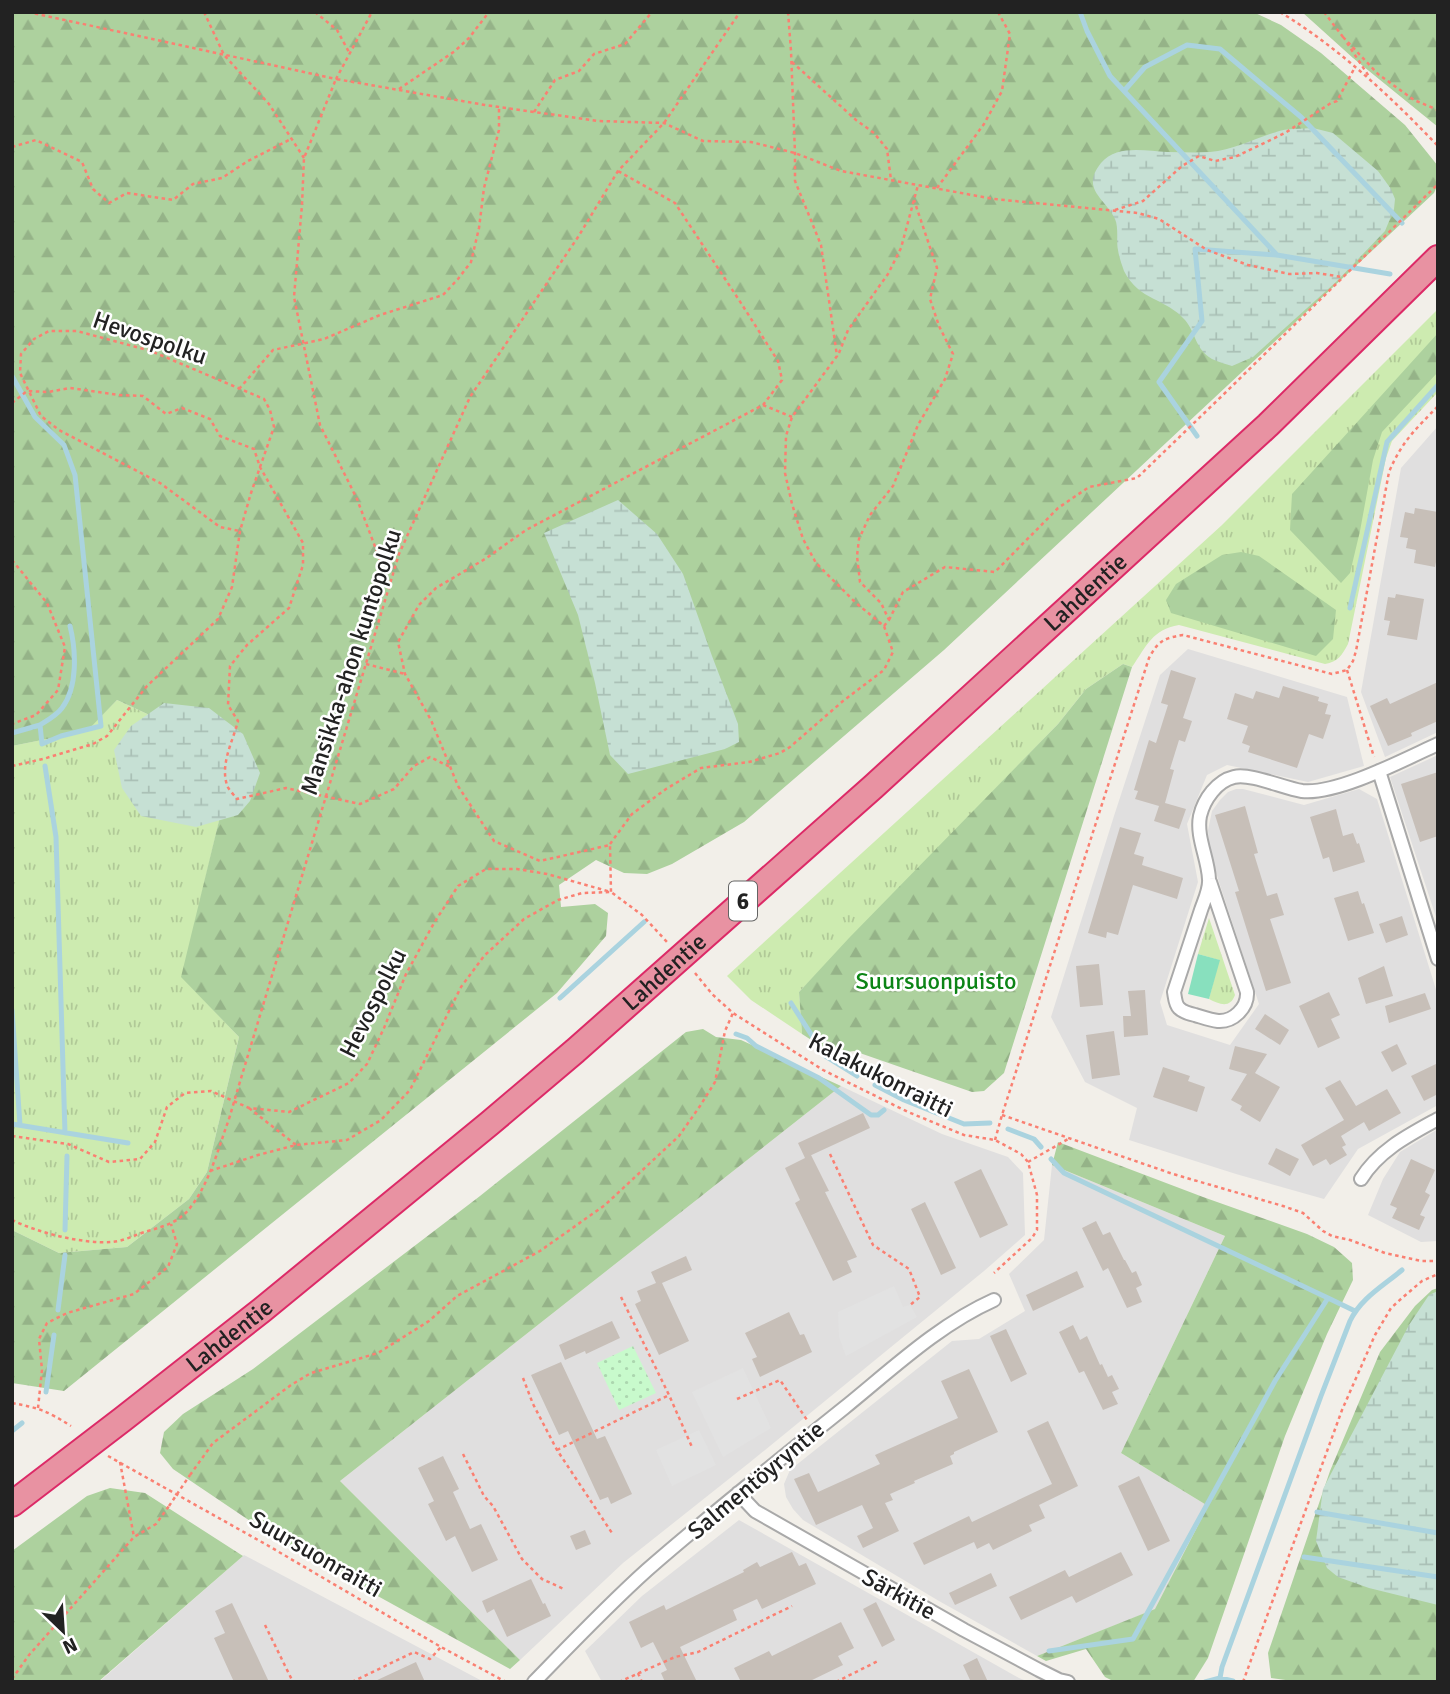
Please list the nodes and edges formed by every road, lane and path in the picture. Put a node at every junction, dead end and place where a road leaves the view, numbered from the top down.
1 (28, 12) edge
2 (204, 12) edge
3 (315, 12) edge
4 (372, 12) edge
5 (489, 12) edge
6 (652, 12) edge
7 (740, 12) edge
8 (788, 12) edge
9 (998, 12) edge
10 (1280, 12) edge
11 (1324, 12) edge
12 (1343, 37) junction
13 (349, 54) junction
14 (224, 55) junction
15 (792, 62) junction
16 (1355, 67) junction
17 (336, 79) junction
18 (1374, 83) junction
19 (399, 89) junction
20 (499, 107) junction
21 (1438, 110) edge
22 (534, 112) junction
23 (664, 123) junction
24 (291, 139) junction
25 (1438, 146) edge
26 (12, 147) edge
27 (795, 153) junction
28 (303, 158) junction
29 (618, 171) junction
30 (891, 180) junction
31 (1438, 184) edge
32 (918, 185) junction
33 (937, 188) junction
34 (914, 200) junction
35 (1112, 211) junction
36 (1438, 258) edge
37 (1342, 277) junction
38 (303, 343) junction
39 (838, 356) junction
40 (239, 389) junction
41 (27, 391) junction
42 (12, 403) edge
43 (763, 405) junction
44 (1438, 406) edge
45 (792, 417) junction
46 (260, 467) junction
47 (240, 531) junction
48 (12, 560) edge
49 (390, 586) junction
50 (889, 620) junction
51 (884, 626) junction
52 (366, 664) junction
53 (1347, 670) junction
54 (405, 674) junction
55 (12, 724) edge
56 (1438, 744) edge
57 (12, 766) edge
58 (450, 767) junction
59 (1379, 771) junction
60 (326, 796) junction
61 (610, 845) junction
62 (1210, 881) junction
63 (611, 892) junction
64 (670, 946) dead end
65 (1438, 959) edge
66 (692, 971) dead end
67 (733, 1013) junction
68 (249, 1108) junction
69 (1002, 1115) junction
70 (1438, 1119) edge
71 (12, 1136) edge
72 (1069, 1138) junction
73 (995, 1140) junction
74 (296, 1145) junction
75 (830, 1154) dead end
76 (1028, 1162) junction
77 (211, 1171) junction
78 (1361, 1179) dead end
79 (12, 1220) edge
80 (171, 1224) junction
81 (1438, 1261) edge
82 (994, 1273) dead end
83 (1438, 1274) edge
84 (621, 1297) dead end
85 (994, 1300) dead end
86 (910, 1305) dead end
87 (523, 1378) dead end
88 (669, 1395) junction
89 (737, 1399) dead end
90 (12, 1403) edge
91 (38, 1408) junction
92 (809, 1423) dead end
93 (71, 1426) dead end
94 (692, 1447) dead end
95 (557, 1450) junction
96 (463, 1454) dead end
97 (108, 1456) dead end
98 (121, 1462) junction
99 (738, 1493) junction
100 (12, 1504) edge
101 (612, 1533) dead end
102 (134, 1537) junction
103 (564, 1589) dead end
104 (792, 1606) dead end
105 (265, 1625) dead end
106 (441, 1647) junction
107 (878, 1661) dead end
108 (638, 1673) junction
109 (12, 1678) edge
110 (292, 1682) edge
111 (352, 1682) edge
112 (506, 1682) edge
113 (534, 1682) edge
114 (619, 1682) edge
115 (642, 1682) edge
116 (836, 1682) edge
117 (1068, 1682) edge
118 (1243, 1682) edge

1 - 14 path
2 - 14 path
3 - 13 path
4 - 13 path
5 - 19 path
6 - 22 path
7 - 23 path, Mansikka-ahon kuntopolku
8 - 15 path
9 - 33 path
10 - 16 path
11 - 12 path
12 - 18 path
12 - 21 path
13 - 17 path
14 - 17 path
14 - 24 path
15 - 27 path
15 - 30 path
16 - 18 path
16 - 35 path
17 - 19 path
17 - 28 path
18 - 25 path
19 - 20 path
20 - 22 path
20 - 38 path
22 - 23 path
23 - 27 path
23 - 29 path, Mansikka-ahon kuntopolku
24 - 26 path
24 - 28 path
27 - 30 path
27 - 39 path
28 - 38 path
29 - 43 path
29 - 49 path, Mansikka-ahon kuntopolku
30 - 32 path
31 - 37 path
32 - 33 path
32 - 34 path
33 - 35 path
34 - 39 path
34 - 50 path
35 - 37 path
36 - 100 highway, Lahdentie / 6
37 - 50 path
38 - 40 path
38 - 49 path
39 - 45 path
40 - 41 path, Hevospolku
40 - 46 path, Hevospolku
41 - 42 path
41 - 46 path
41 - 47 path, Hevospolku
43 - 45 path
43 - 54 path
44 - 53 path
45 - 51 path
46 - 47 path, Hevospolku
46 - 60 path
47 - 57 path, Hevospolku
48 - 55 path
49 - 52 path, Mansikka-ahon kuntopolku
50 - 51 path
51 - 61 path
52 - 54 path
52 - 60 path, Mansikka-ahon kuntopolku
53 - 59 path
53 - 69 path
54 - 58 path
56 - 59 street
58 - 60 path
58 - 61 path
59 - 62 street
59 - 65 street
60 - 77 path, Mansikka-ahon kuntopolku, bridge
61 - 63 path
62 - 62 street
63 - 64 path
63 - 68 path, Hevospolku
63 - 74 path
66 - 67 path, Kalakukonraitti
67 - 73 path, Kalakukonraitti
67 - 102 path, bridge
68 - 71 path, Hevospolku
68 - 74 path
69 - 72 path
69 - 73 path
70 - 78 street
72 - 76 path
72 - 81 path
73 - 76 path, Kalakukonraitti
74 - 77 path
75 - 86 path
76 - 82 path
77 - 80 path, Mansikka-ahon kuntopolku
79 - 80 path, Mansikka-ahon kuntopolku
80 - 91 path
83 - 118 path
84 - 88 path
85 - 99 street, Salmentöyryntie
87 - 95 path
88 - 94 path
88 - 95 path
89 - 92 path
90 - 91 path
91 - 93 path
95 - 101 path
96 - 103 path
97 - 98 path, Suursuonraitti
98 - 102 path
98 - 106 path, Suursuonraitti
99 - 113 street, Salmentöyryntie
99 - 117 street, Särkitie
102 - 109 path
104 - 108 path
105 - 110 path
106 - 111 path
106 - 112 path, Suursuonraitti
107 - 116 path
108 - 114 path
108 - 115 path

